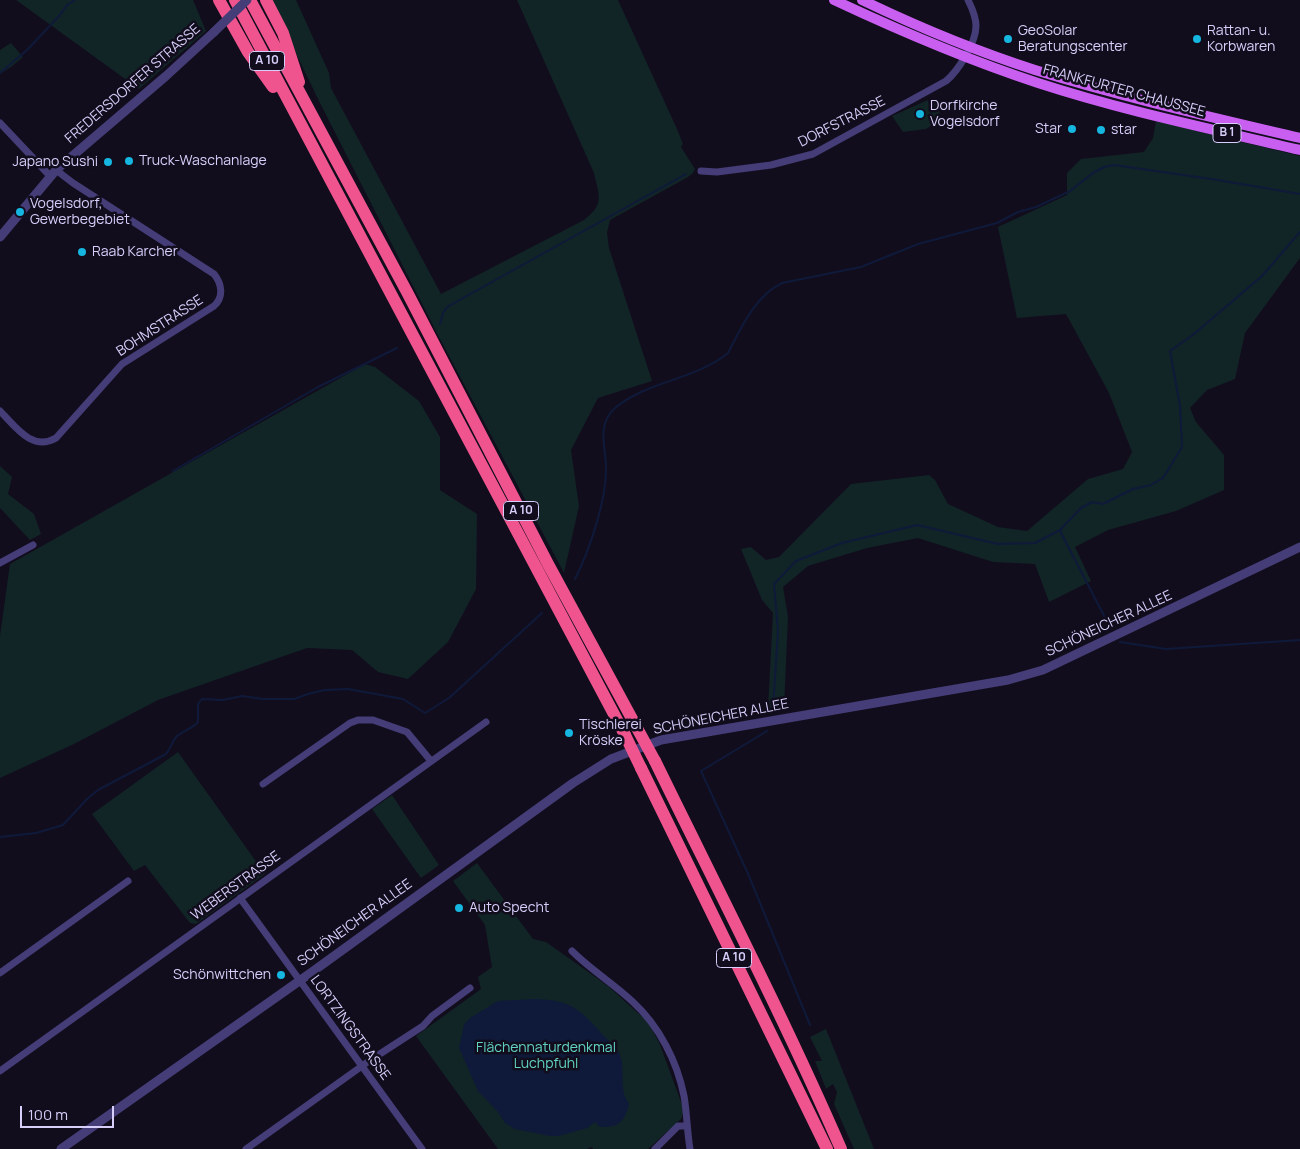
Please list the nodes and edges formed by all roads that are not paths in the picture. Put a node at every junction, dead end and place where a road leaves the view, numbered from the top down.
1 (219, 0) edge
2 (235, 0) edge
3 (248, 0) edge
4 (266, 0) edge
5 (834, 0) edge
6 (862, 0) edge
7 (968, 0) edge
8 (970, 46) junction
9 (965, 57) junction
10 (305, 118) junction
11 (0, 123) edge
12 (1300, 138) edge
13 (1300, 150) edge
14 (701, 171) dead end
15 (53, 173) junction
16 (0, 238) edge
17 (0, 411) edge
18 (33, 545) dead end
19 (1300, 547) edge
20 (0, 563) edge
21 (486, 722) dead end
22 (431, 761) junction
23 (263, 784) dead end
24 (128, 881) dead end
25 (240, 898) junction
26 (572, 951) dead end
27 (0, 973) edge
28 (300, 980) junction
29 (470, 988) dead end
30 (363, 1067) junction
31 (0, 1071) edge
32 (686, 1126) junction
33 (61, 1149) edge
34 (246, 1149) edge
35 (422, 1149) edge
36 (655, 1149) edge
37 (690, 1149) edge
38 (827, 1149) edge
39 (842, 1149) edge

1 - 10 highway
2 - 10 highway, A 10
3 - 10 highway, A 10
3 - 15 street, FREDERSDORFER STRASSE, bridge
4 - 10 highway
5 - 9 main road, FRANKFURTER CHAUSSEE / B 1
6 - 8 main road, FRANKFURTER CHAUSSEE / B 1
7 - 8 street
8 - 9 street, DORFSTRASSE
8 - 12 main road, FRANKFURTER CHAUSSEE / B 1
9 - 13 main road, FRANKFURTER CHAUSSEE / B 1
9 - 14 street, DORFSTRASSE
10 - 38 highway, A 10, bridge
10 - 39 highway, A 10, bridge
11 - 15 street
15 - 16 street, FREDERSDORFER STRASSE
15 - 17 street, BOHMSTRASSE
18 - 20 street
19 - 28 street, SCHÖNEICHER ALLEE
21 - 22 street, WEBERSTRASSE
22 - 23 street
22 - 25 street, WEBERSTRASSE
24 - 27 street
25 - 28 street, LORTZINGSTRASSE
25 - 31 street, WEBERSTRASSE
26 - 32 street
28 - 30 street, LORTZINGSTRASSE
28 - 33 street, SCHÖNEICHER ALLEE
29 - 30 street
30 - 34 street
30 - 35 street, LORTZINGSTRASSE
32 - 36 street
32 - 37 street

